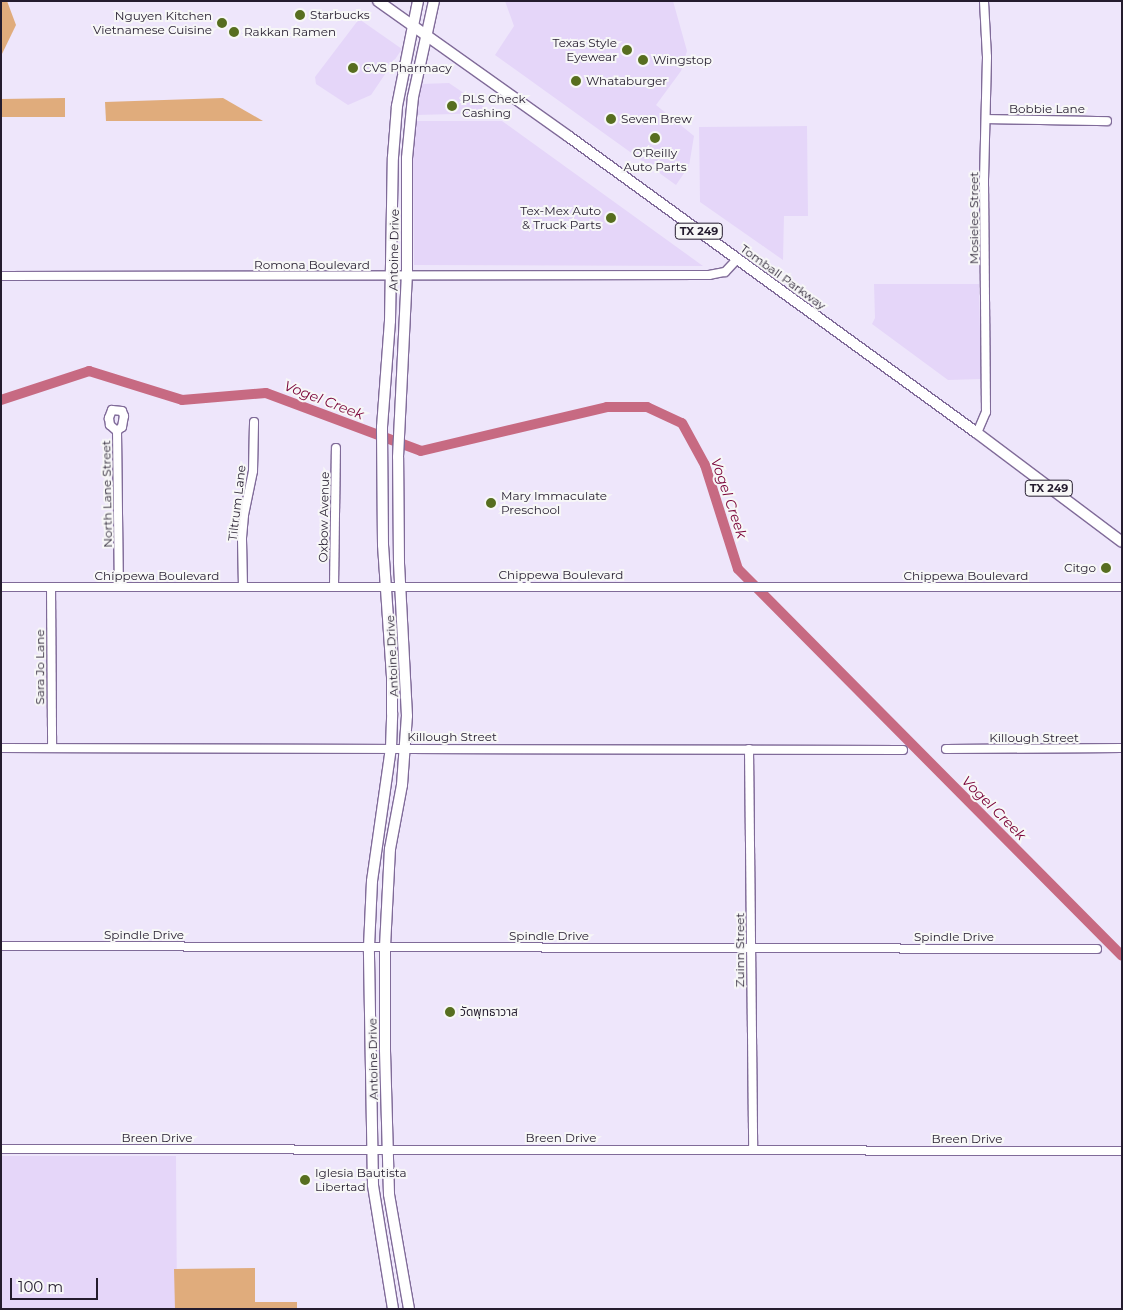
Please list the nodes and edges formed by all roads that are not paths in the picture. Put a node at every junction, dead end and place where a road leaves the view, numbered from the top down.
1 (378, 1) edge
2 (418, 1) edge
3 (434, 1) edge
4 (984, 1) edge
5 (412, 26) junction
6 (426, 36) junction
7 (987, 119) junction
8 (1107, 121) dead end
9 (393, 157) junction
10 (407, 158) junction
11 (737, 258) junction
12 (1, 276) edge
13 (392, 276) junction
14 (407, 276) junction
15 (386, 365) junction
16 (402, 367) junction
17 (254, 422) dead end
18 (117, 431) dead end
19 (977, 433) junction
20 (336, 448) dead end
21 (383, 499) junction
22 (398, 499) junction
23 (1122, 542) edge
24 (1, 587) edge
25 (51, 587) junction
26 (119, 587) junction
27 (243, 587) junction
28 (334, 587) junction
29 (386, 587) junction
30 (1122, 587) edge
31 (400, 588) junction
32 (52, 747) junction
33 (1, 748) edge
34 (391, 748) junction
35 (406, 748) junction
36 (1122, 748) edge
37 (749, 750) junction
38 (903, 750) dead end
39 (946, 750) dead end
40 (376, 847) junction
41 (390, 849) junction
42 (1, 946) edge
43 (369, 947) junction
44 (385, 947) junction
45 (751, 948) junction
46 (1097, 949) dead end
47 (370, 1048) junction
48 (384, 1048) junction
49 (1, 1149) edge
50 (371, 1150) junction
51 (387, 1150) junction
52 (753, 1150) junction
53 (1122, 1151) edge
54 (401, 1259) junction
55 (387, 1262) junction
56 (393, 1309) edge
57 (409, 1309) edge

1 - 5 main road, Tomball Parkway / TX 249
2 - 5 main road, Antoine Drive
3 - 6 main road, Antoine Drive
4 - 7 street, Mosielee Street
5 - 6 main road, Tomball Parkway / TX 249
5 - 9 main road, Antoine Drive
6 - 10 main road, Antoine Drive
6 - 11 main road, Tomball Parkway / TX 249
7 - 8 street, Bobbie Lane
7 - 19 street, Mosielee Street
9 - 10 main road
9 - 13 main road, Antoine Drive
10 - 14 main road, Antoine Drive
11 - 14 street, Romona Boulevard
11 - 19 main road, Tomball Parkway / TX 249
12 - 13 street, Romona Boulevard
13 - 14 street, Romona Boulevard
13 - 15 main road, Antoine Drive
14 - 16 main road, Antoine Drive
15 - 16 main road
15 - 21 main road, Antoine Drive
16 - 22 main road, Antoine Drive
17 - 27 street, Tiltrum Lane
18 - 26 street, North Lane Street
19 - 23 main road, Tomball Parkway / TX 249
20 - 28 street, Oxbow Avenue
21 - 22 main road
21 - 29 main road, Antoine Drive
22 - 31 main road, Antoine Drive
24 - 25 street, Chippewa Boulevard
25 - 26 street, Chippewa Boulevard
25 - 32 street, Sara Jo Lane
26 - 27 street, Chippewa Boulevard
27 - 28 street, Chippewa Boulevard
28 - 29 street, Chippewa Boulevard
29 - 31 street, Chippewa Boulevard
29 - 34 main road, Antoine Drive
30 - 31 street, Chippewa Boulevard
31 - 35 main road, Antoine Drive
32 - 33 street, Killough Street
32 - 34 street, Killough Street
34 - 35 street, Killough Street
34 - 40 main road, Antoine Drive
35 - 37 street, Killough Street
35 - 41 main road, Antoine Drive
36 - 39 street, Killough Street
37 - 38 street, Killough Street
37 - 45 street, Zuinn Street
40 - 41 main road
40 - 43 main road, Antoine Drive
41 - 44 main road, Antoine Drive
42 - 43 street, Spindle Drive
43 - 44 street, Spindle Drive
43 - 47 main road, Antoine Drive
44 - 45 street, Spindle Drive
44 - 48 main road, Antoine Drive
45 - 46 street, Spindle Drive
45 - 52 street, Zuinn Street
47 - 48 main road
47 - 50 main road, Antoine Drive
48 - 51 main road, Antoine Drive
49 - 50 street, Breen Drive
50 - 51 street, Breen Drive
50 - 55 main road, Antoine Drive
51 - 52 street, Breen Drive
51 - 54 main road, Antoine Drive
52 - 53 street, Breen Drive
54 - 55 main road
54 - 57 main road, Antoine Drive
55 - 56 main road, Antoine Drive

